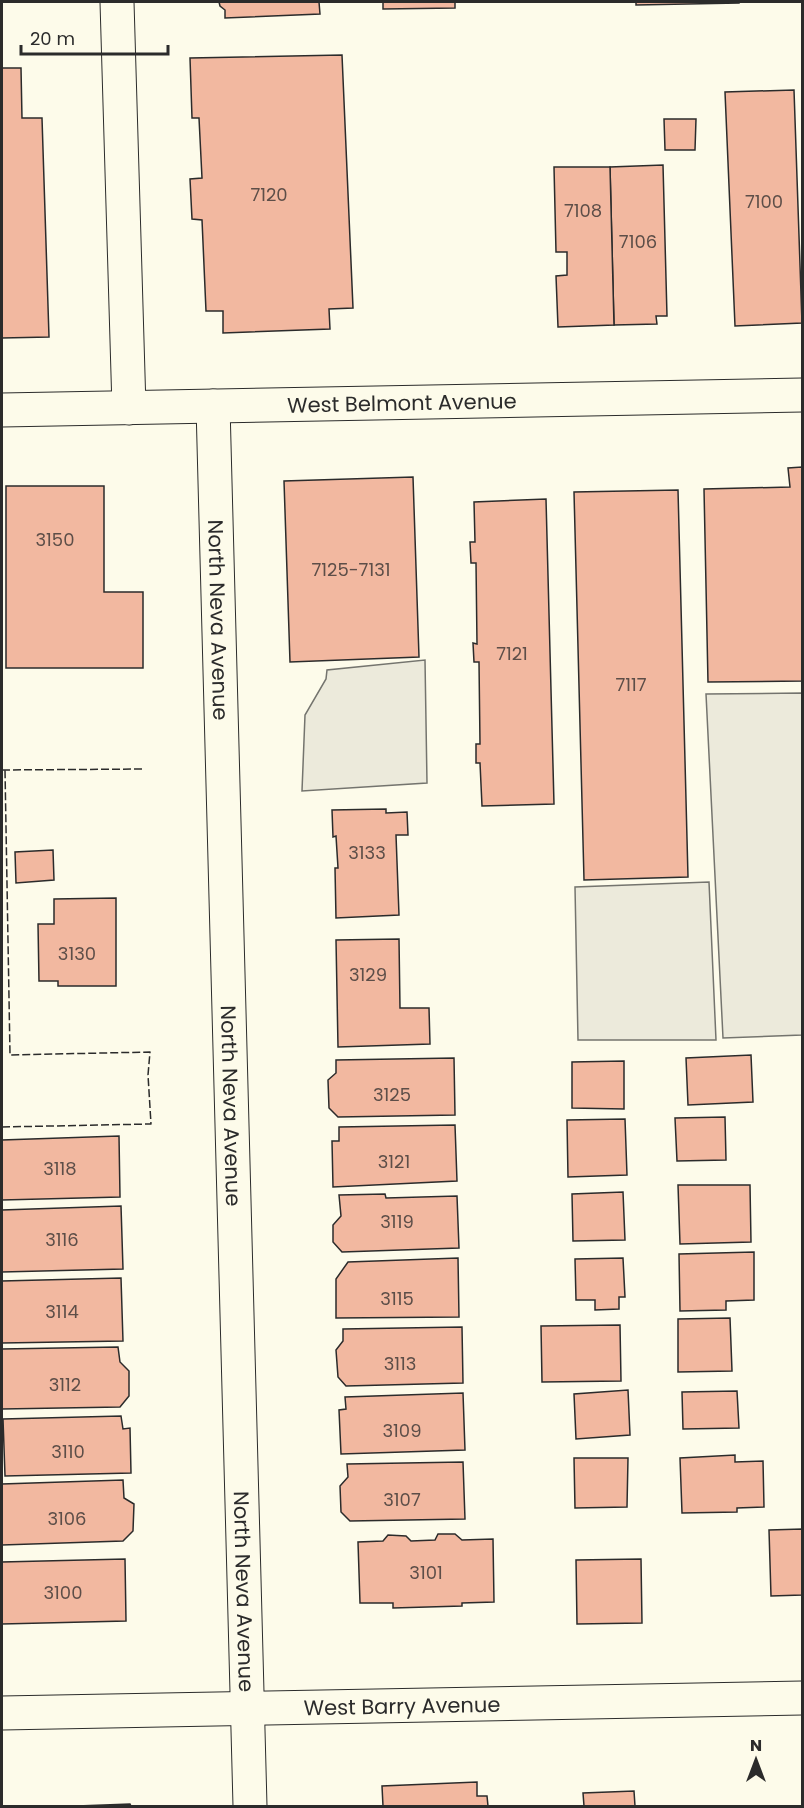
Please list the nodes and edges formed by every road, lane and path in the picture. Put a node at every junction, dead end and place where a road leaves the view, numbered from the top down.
1 (117, 2) edge
2 (802, 395) edge
3 (213, 406) junction
4 (129, 408) junction
5 (2, 410) edge
6 (802, 1698) edge
7 (248, 1709) junction
8 (2, 1713) edge
9 (250, 1806) edge

1 - 4 street
2 - 3 street, West Belmont Avenue
3 - 4 street, West Belmont Avenue
3 - 7 street, North Neva Avenue
4 - 5 street, West Belmont Avenue
6 - 7 street, West Barry Avenue
7 - 8 street, West Barry Avenue
7 - 9 street, North Neva Avenue

